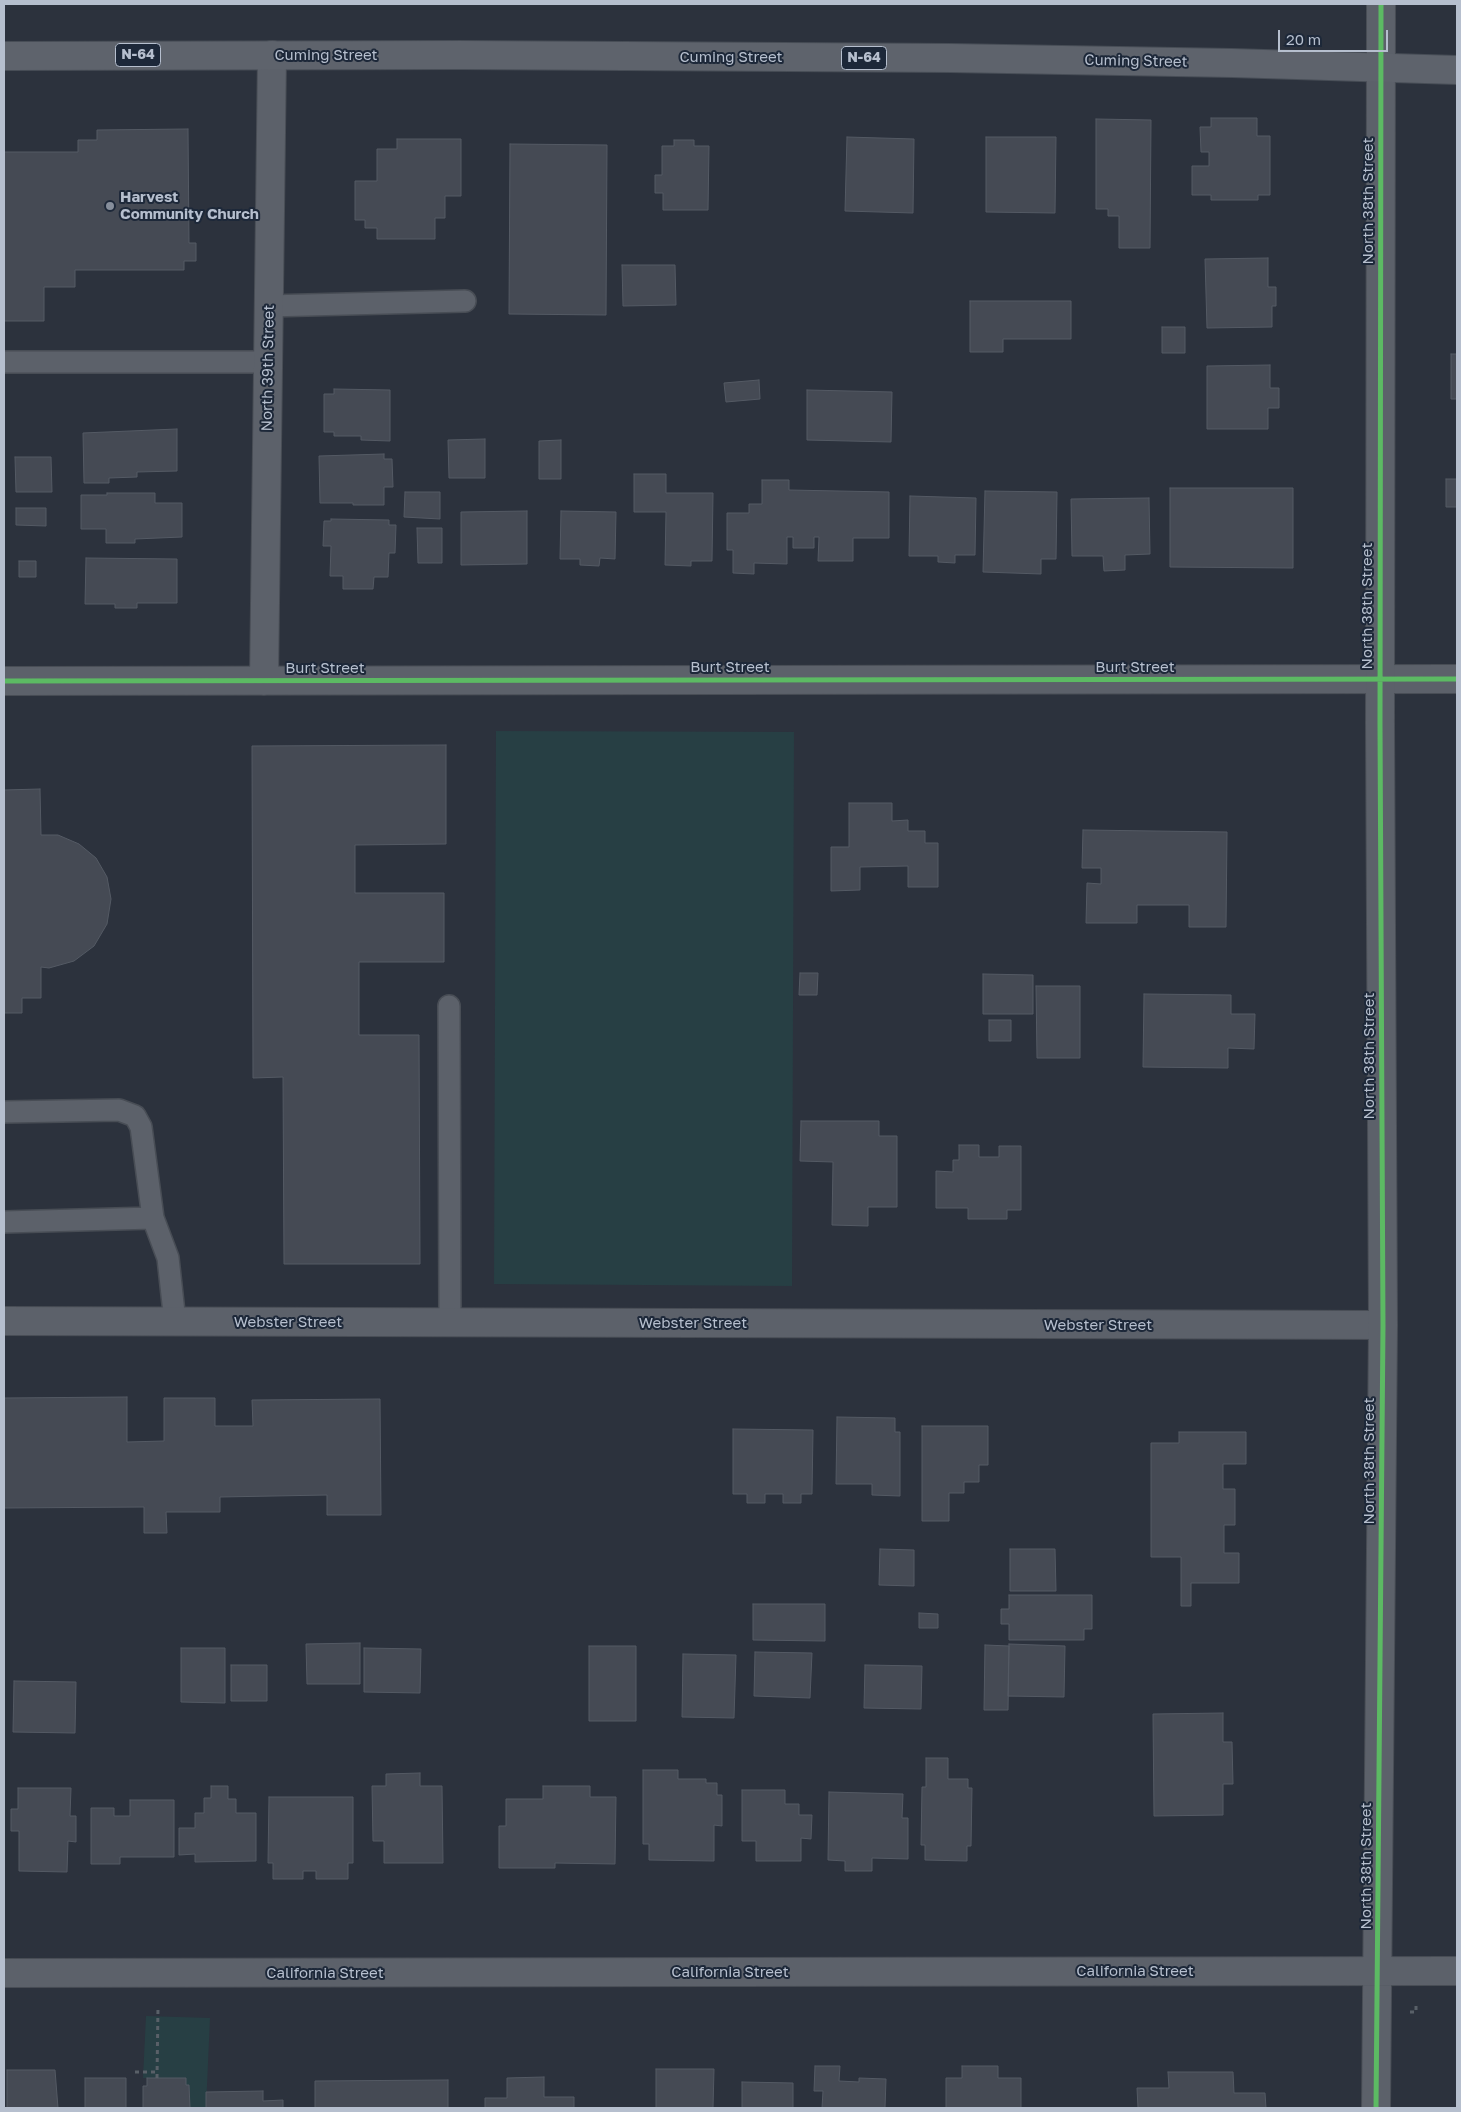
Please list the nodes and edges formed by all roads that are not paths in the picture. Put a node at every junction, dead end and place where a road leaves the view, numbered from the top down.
1 (1381, 4) edge
2 (272, 55) junction
3 (4, 56) edge
4 (1380, 67) junction
5 (1457, 70) edge
6 (465, 301) dead end
7 (268, 306) junction
8 (4, 362) edge
9 (268, 362) junction
10 (1380, 679) junction
11 (1457, 679) edge
12 (4, 680) edge
13 (264, 680) junction
14 (449, 1006) dead end
15 (4, 1112) edge
16 (153, 1218) junction
17 (4, 1222) edge
18 (4, 1321) edge
19 (175, 1322) junction
20 (450, 1322) junction
21 (1383, 1325) junction
22 (1377, 1971) junction
23 (1457, 1971) edge
24 (4, 1973) edge
25 (1376, 2108) edge

1 - 4 street, North 38th Street
2 - 3 main road, Cuming Street / N-64
2 - 4 main road, Cuming Street / N-64
2 - 7 street, North 39th Street
4 - 5 main road, Cuming Street / N-64
4 - 10 street, North 38th Street
6 - 7 lane
7 - 9 street, North 39th Street
8 - 9 lane
9 - 13 street, North 39th Street
10 - 11 street, Burt Street
10 - 13 street, Burt Street
10 - 21 street, North 38th Street
12 - 13 street, Burt Street
14 - 20 lane
15 - 16 lane
16 - 17 lane
16 - 19 lane
18 - 19 street, Webster Street
19 - 20 street, Webster Street
20 - 21 street, Webster Street
21 - 22 street, North 38th Street
22 - 23 street, California Street
22 - 24 street, California Street
22 - 25 street, North 38th Street

